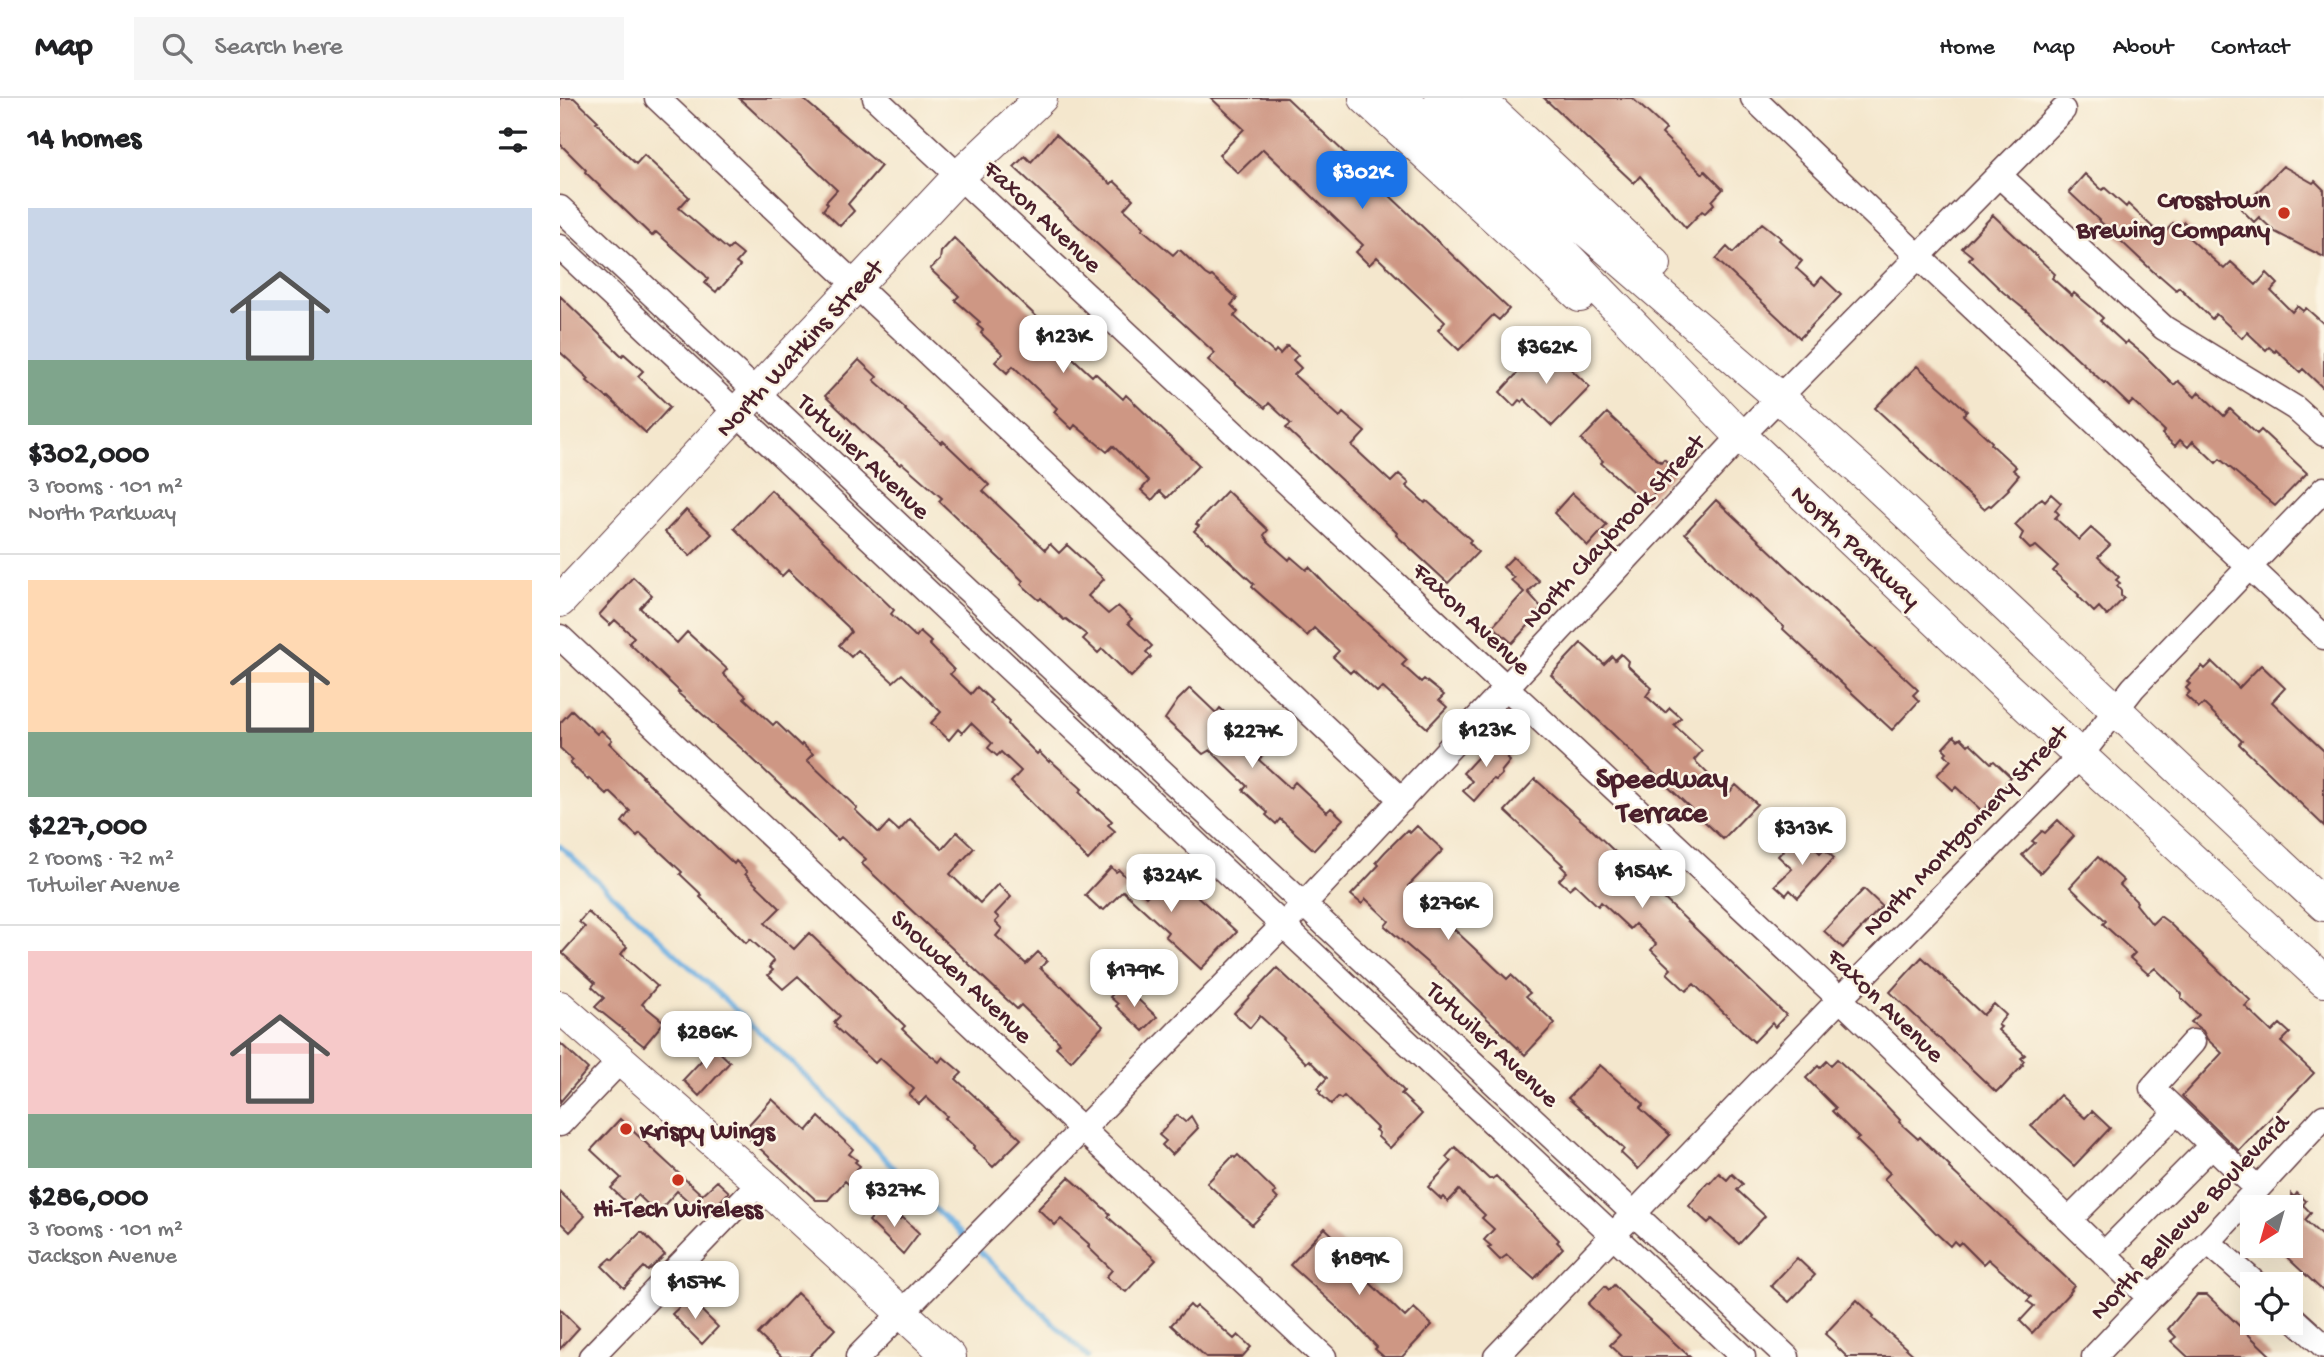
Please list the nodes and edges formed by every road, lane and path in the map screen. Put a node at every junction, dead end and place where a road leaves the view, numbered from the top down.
1 (657, 98) edge
2 (875, 98) edge
3 (1041, 98) edge
4 (1365, 98) edge
5 (1402, 98) edge
6 (1440, 98) edge
7 (1478, 98) edge
8 (1754, 98) edge
9 (2063, 110) dead end
10 (959, 176) junction
11 (2000, 176) junction
12 (560, 208) edge
13 (560, 247) edge
14 (1919, 257) junction
15 (855, 286) junction
16 (1780, 398) junction
17 (746, 403) junction
18 (2324, 434) edge
19 (1741, 436) junction
20 (2324, 489) edge
21 (2249, 567) junction
22 (560, 601) edge
23 (560, 637) edge
24 (2324, 638) edge
25 (1039, 658) junction
26 (1020, 679) junction
27 (1506, 688) junction
28 (2114, 710) junction
29 (2081, 755) junction
30 (1402, 800) junction
31 (2324, 905) edge
32 (1303, 906) junction
33 (1282, 926) junction
34 (2324, 981) edge
35 (1840, 999) junction
36 (560, 1007) edge
37 (2193, 1042) dead end
38 (621, 1060) junction
39 (2177, 1112) junction
40 (2324, 1117) edge
41 (560, 1124) edge
42 (1083, 1129) junction
43 (2212, 1145) junction
44 (760, 1182) junction
45 (2257, 1188) junction
46 (1634, 1214) junction
47 (2069, 1220) junction
48 (1614, 1235) junction
49 (2208, 1242) junction
50 (2104, 1254) junction
51 (2242, 1272) edge
52 (2150, 1298) junction
53 (901, 1312) junction
54 (2303, 1327) edge
55 (2324, 1346) edge
56 (591, 1357) edge
57 (858, 1357) edge
58 (950, 1357) edge
59 (1324, 1357) edge
60 (1496, 1357) edge
61 (1743, 1357) edge
62 (1787, 1357) edge
63 (2094, 1357) edge

1 - 15 street
2 - 10 street, Faxon Avenue
3 - 10 main road, North Watkins Street
4 - 19 main road
5 - 19 main road, North Parkway
6 - 16 main road
7 - 16 main road
8 - 14 street
9 - 11 street, North Claybrook Street
10 - 15 main road, North Watkins Street
10 - 27 street, Faxon Avenue
11 - 14 street, North Claybrook Street
11 - 18 street
12 - 17 street, Tutwiler Avenue
13 - 17 street, Tutwiler Avenue
14 - 16 street, North Claybrook Street
14 - 21 street
15 - 17 main road, North Watkins Street
15 - 30 street
16 - 19 street, North Claybrook Street
16 - 28 main road
17 - 22 main road, North Watkins Street
17 - 25 street, Tutwiler Avenue
17 - 26 street, Tutwiler Avenue
19 - 27 street, North Claybrook Street
19 - 29 main road, North Parkway
20 - 21 street, North Montgomery Street
21 - 24 street
21 - 28 street, North Montgomery Street
23 - 42 street, Snowden Avenue
25 - 26 street
25 - 32 street, Tutwiler Avenue
26 - 33 street, Tutwiler Avenue
27 - 30 street, North Claybrook Street
27 - 35 street, Faxon Avenue
28 - 29 street, North Montgomery Street
28 - 31 main road
29 - 34 main road, North Parkway
29 - 35 street, North Montgomery Street
30 - 32 street, North Claybrook Street
32 - 33 street, North Claybrook Street
32 - 46 street, Tutwiler Avenue
33 - 42 street, North Claybrook Street
33 - 48 street, Tutwiler Avenue
35 - 46 street, North Montgomery Street
35 - 47 street, Faxon Avenue
36 - 38 main road
37 - 39 street
38 - 41 street
38 - 44 main road
39 - 43 street
39 - 47 street
40 - 45 street, North Bellevue Boulevard
42 - 53 street, North Claybrook Street
42 - 59 street, Snowden Avenue
43 - 45 street
43 - 50 street
44 - 53 main road
44 - 56 street
45 - 49 street, North Bellevue Boulevard
46 - 48 street, North Montgomery Street
46 - 62 street, Tutwiler Avenue
47 - 50 street, Faxon Avenue
48 - 60 street, North Montgomery Street
48 - 61 street, Tutwiler Avenue
49 - 51 street
49 - 52 street, North Bellevue Boulevard
50 - 52 street, Faxon Avenue
52 - 63 street, North Bellevue Boulevard
53 - 57 street, North Claybrook Street
53 - 58 main road
54 - 55 street

